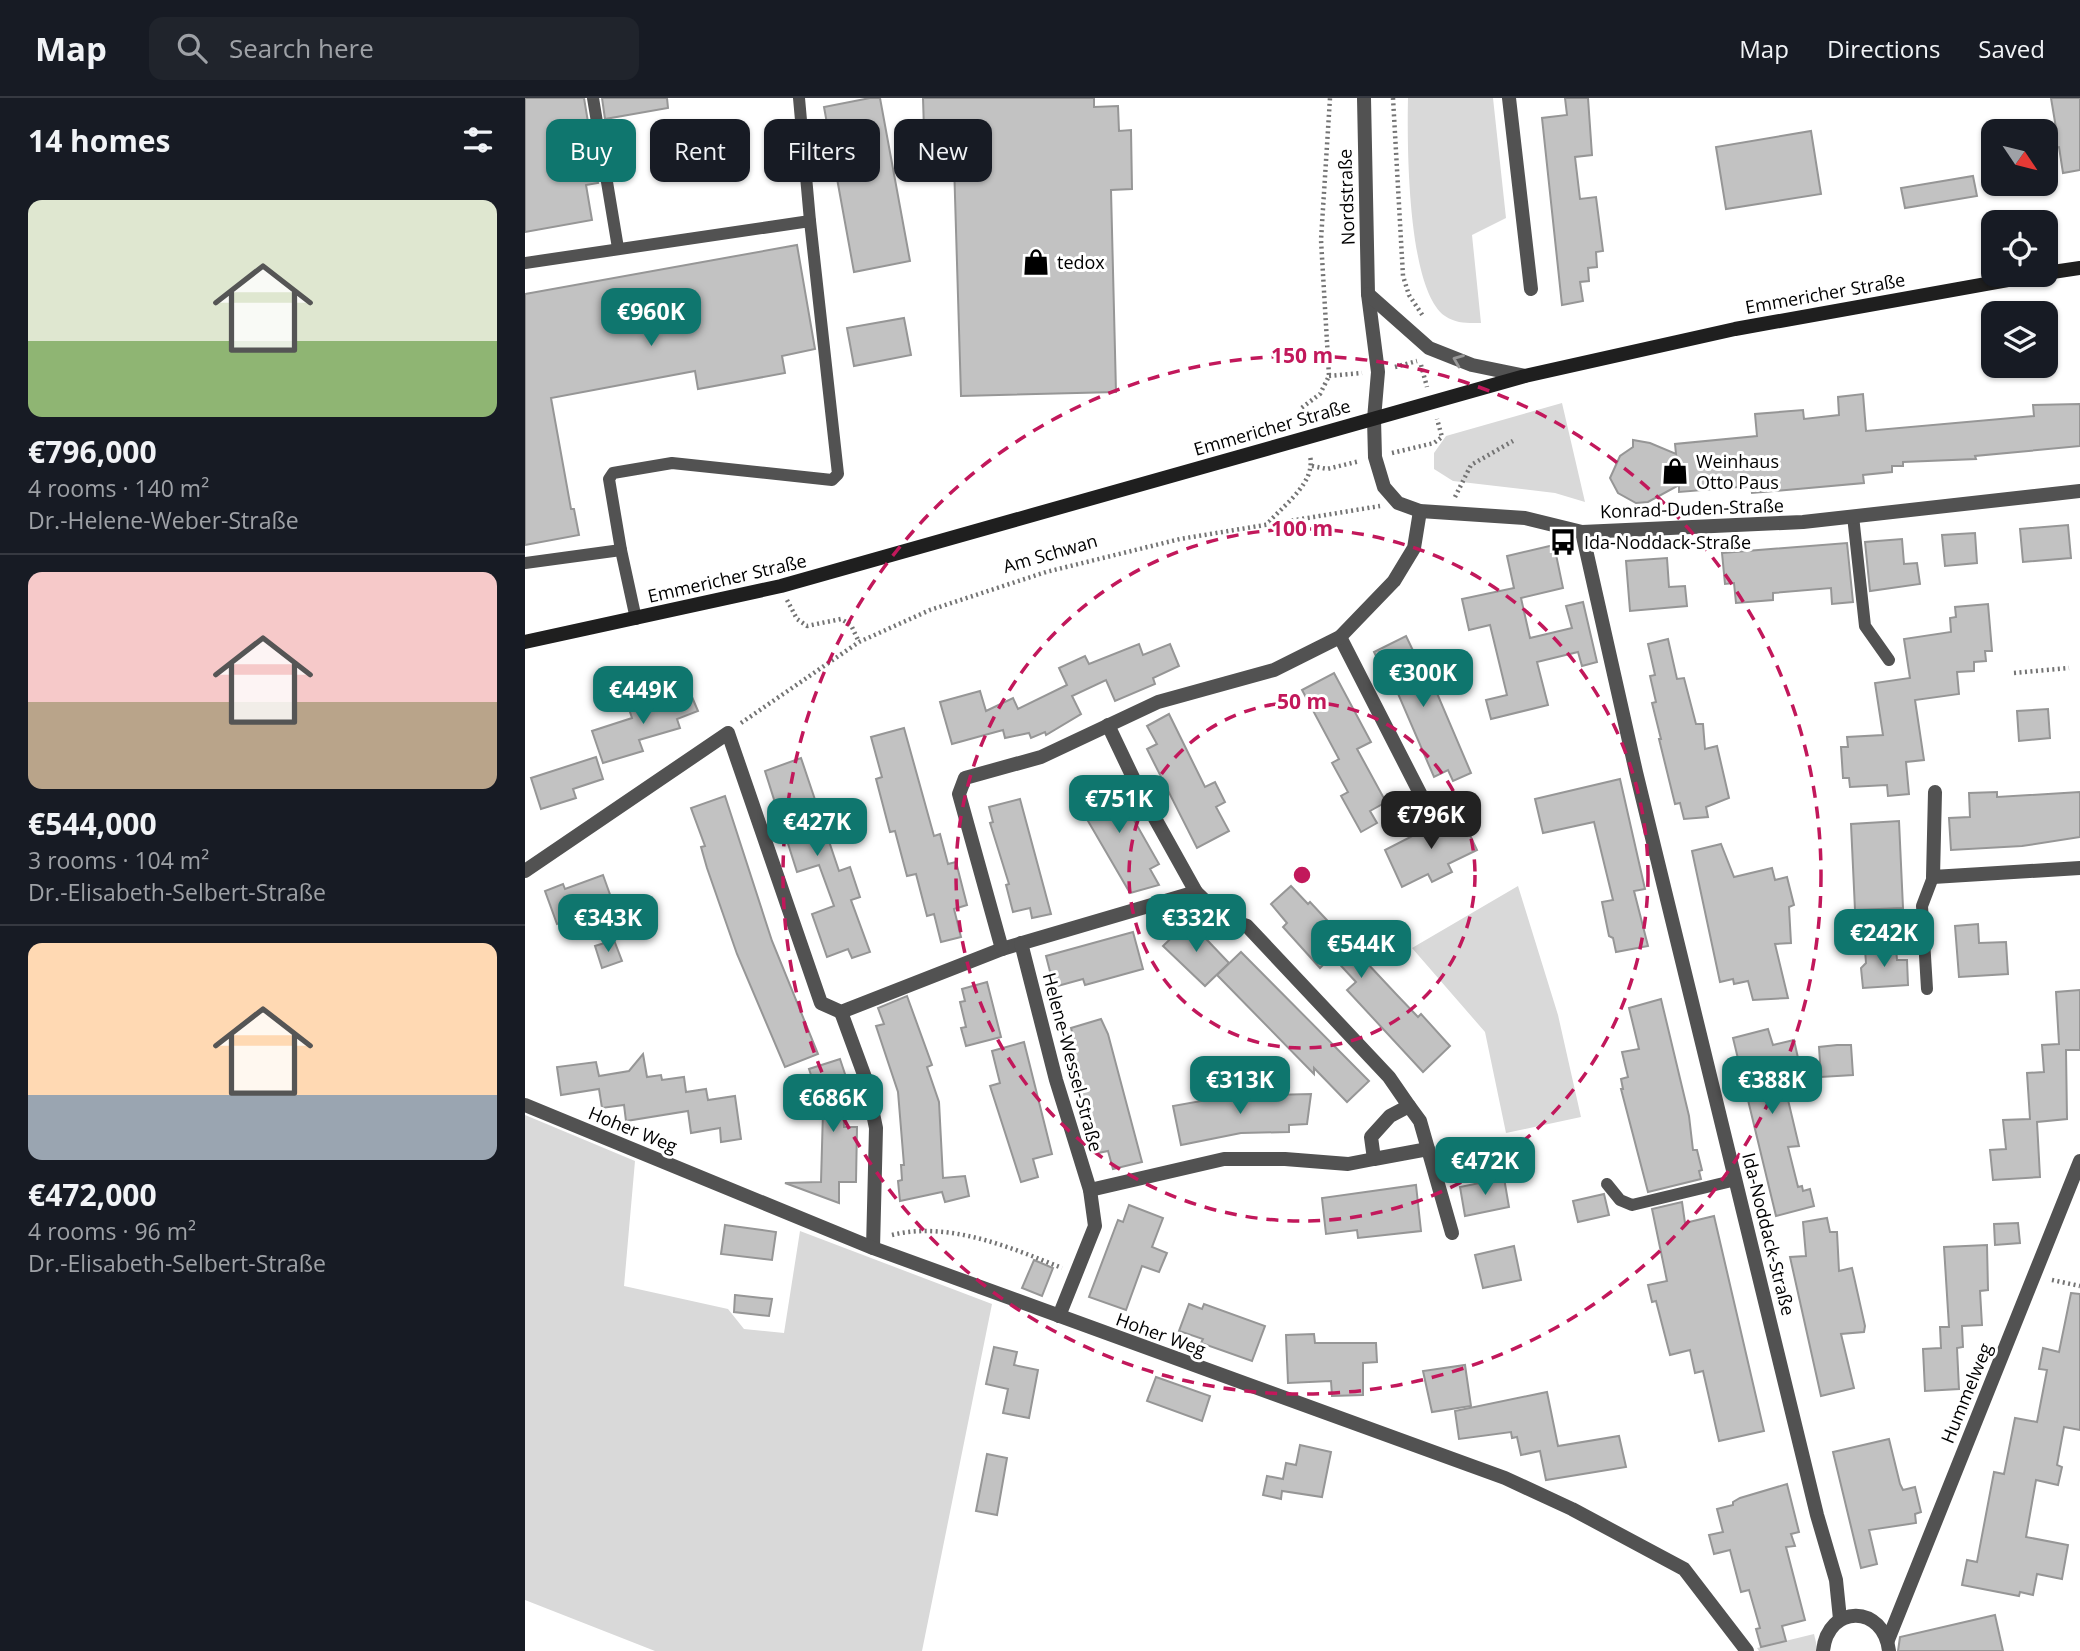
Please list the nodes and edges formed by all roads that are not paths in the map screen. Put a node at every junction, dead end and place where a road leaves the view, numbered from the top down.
1 (593, 98) edge
2 (799, 98) edge
3 (1364, 98) edge
4 (1509, 98) edge
5 (810, 221) junction
6 (618, 248) junction
7 (525, 263) edge
8 (2080, 268) edge
9 (2058, 271) edge
10 (1981, 285) edge
11 (1531, 289) dead end
12 (1368, 294) junction
13 (1525, 376) junction
14 (1374, 419) junction
15 (2080, 491) edge
16 (1420, 511) junction
17 (1853, 516) junction
18 (1582, 532) junction
19 (621, 550) junction
20 (525, 563) edge
21 (636, 619) junction
22 (1340, 637) junction
23 (525, 642) edge
24 (1889, 660) dead end
25 (1108, 725) junction
26 (1934, 792) dead end
27 (1426, 805) dead end
28 (2080, 868) edge
29 (525, 872) edge
30 (1933, 877) junction
31 (1196, 892) junction
32 (1021, 943) junction
33 (1002, 949) junction
34 (1927, 989) dead end
35 (841, 1013) junction
36 (525, 1105) edge
37 (1409, 1106) junction
38 (1428, 1149) junction
39 (1374, 1159) junction
40 (2080, 1161) edge
41 (1736, 1180) junction
42 (1607, 1184) dead end
43 (1090, 1191) junction
44 (1453, 1233) dead end
45 (873, 1242) junction
46 (1059, 1316) junction
47 (1840, 1619) junction
48 (1888, 1645) edge
49 (1747, 1651) edge
50 (1823, 1651) edge

1 - 6 lane
2 - 5 lane
3 - 12 street, Nordstraße
4 - 11 street
5 - 6 lane
5 - 19 lane
6 - 7 lane
8 - 9 main road
10 - 13 main road, Emmericher Straße
13 -> 12 street
12 - 14 street, Nordstraße
13 - 14 main road, Emmericher Straße
14 - 16 street, Konrad-Duden-Straße
14 - 21 main road, Emmericher Straße
15 - 17 street, Konrad-Duden-Straße
16 - 18 street, Konrad-Duden-Straße
16 - 22 street
17 - 18 street, Konrad-Duden-Straße
17 - 24 lane
18 - 41 street, Ida-Noddack-Straße
19 - 20 lane
19 - 21 lane
21 - 23 main road, Emmericher Straße
22 - 25 street
22 - 27 street
25 - 31 street
25 - 33 street
26 - 30 street
28 - 30 street
29 - 35 street
30 - 34 lane
31 - 32 street
31 - 37 street
32 - 33 street
32 - 43 street, Helene-Wessel-Straße
33 - 35 street
35 - 45 street
36 - 45 street, Hoher Weg
37 - 38 street
37 - 39 street
38 - 39 street
38 - 44 street
39 - 43 street
40 - 48 street, Hummelweg
41 - 42 lane
41 - 47 street, Ida-Noddack-Straße
43 - 46 street, Helene-Wessel-Straße
45 - 46 street, Hoher Weg
46 - 49 street, Hoher Weg
47 - 48 street
47 - 50 street

